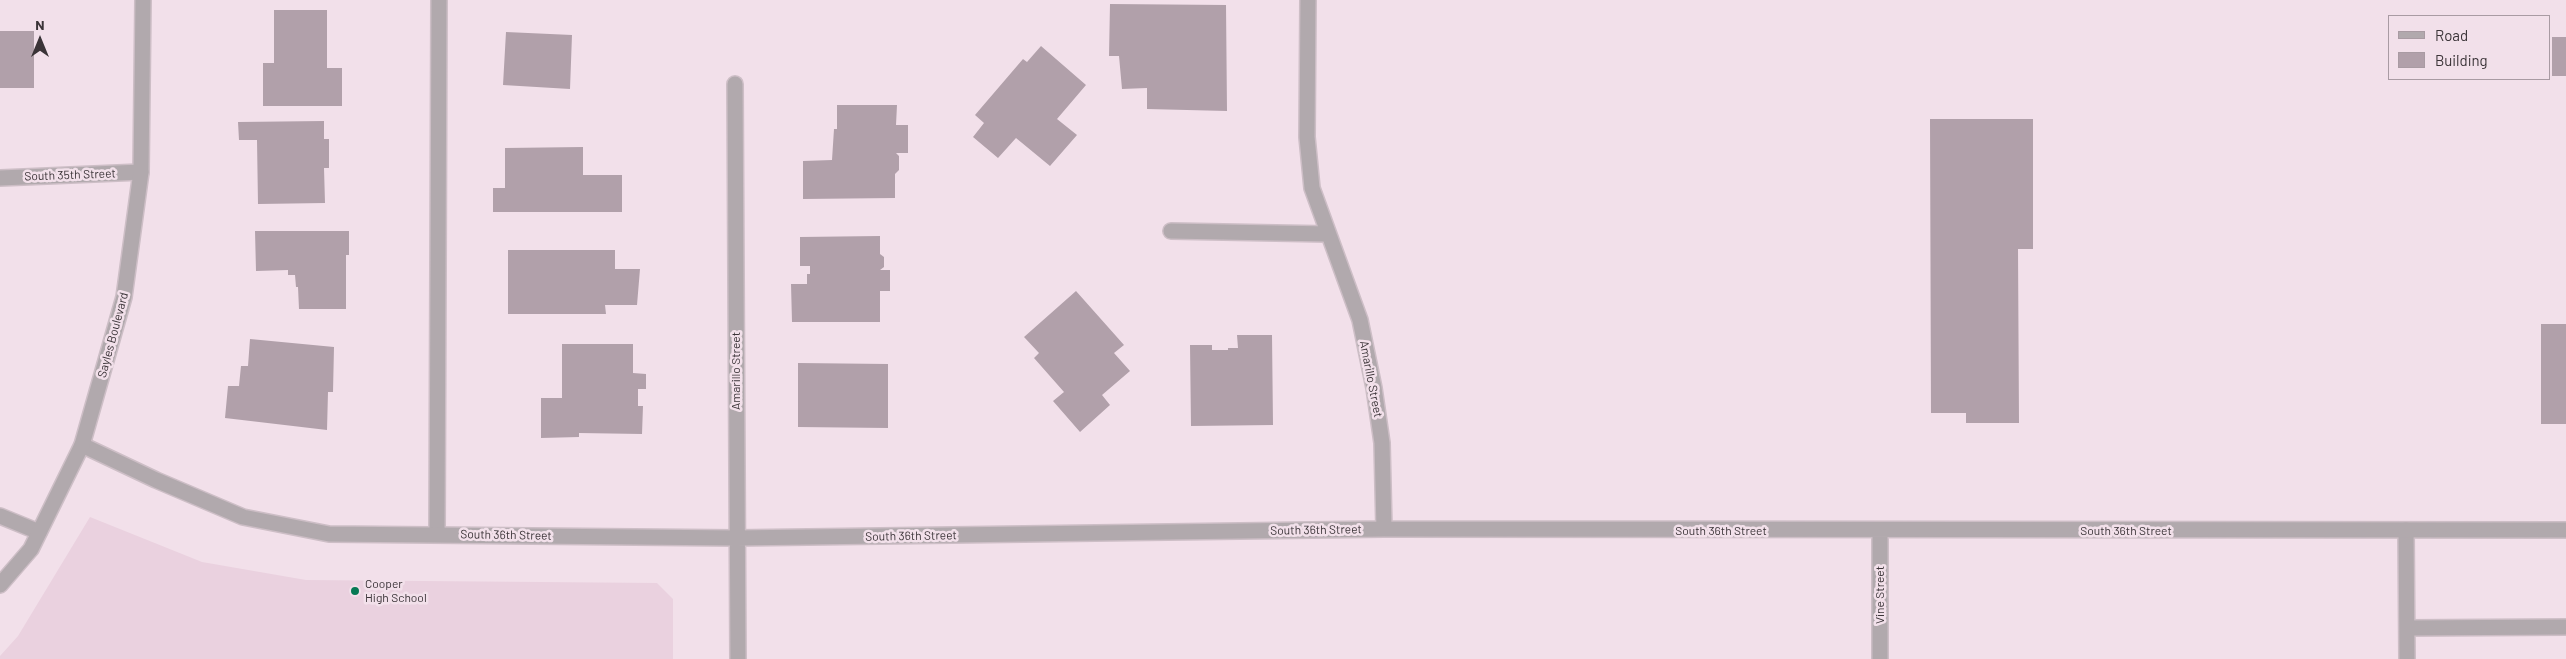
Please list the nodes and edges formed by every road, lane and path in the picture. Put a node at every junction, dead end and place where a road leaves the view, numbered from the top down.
1 (143, 0) edge
2 (439, 0) edge
3 (1308, 0) edge
4 (735, 84) dead end
5 (141, 172) junction
6 (0, 178) edge
7 (1171, 231) dead end
8 (1328, 234) junction
9 (82, 446) junction
10 (0, 516) edge
11 (1384, 529) junction
12 (2406, 530) junction
13 (2566, 530) edge
14 (1880, 531) junction
15 (39, 532) junction
16 (438, 534) junction
17 (736, 538) junction
18 (0, 586) edge
19 (2566, 627) edge
20 (2407, 628) junction
21 (738, 659) edge
22 (1880, 659) edge
23 (2407, 659) edge

1 - 5 street, Sayles Boulevard
2 - 16 street
3 - 8 street, Amarillo Street
4 - 17 street, Amarillo Street
5 - 6 street, South 35th Street
5 - 9 street, Sayles Boulevard
7 - 8 street
8 - 11 street, Amarillo Street
9 - 15 street, Sayles Boulevard
9 - 16 street, South 36th Street
10 - 15 street
11 - 14 street, South 36th Street
11 - 17 street, South 36th Street
12 - 13 street, South 36th Street
12 - 14 street, South 36th Street
12 - 20 street
14 - 22 street, Vine Street
15 - 18 street, Sayles Boulevard
16 - 17 street, South 36th Street
17 - 21 street, Amarillo Street
19 - 20 street
20 - 23 street

